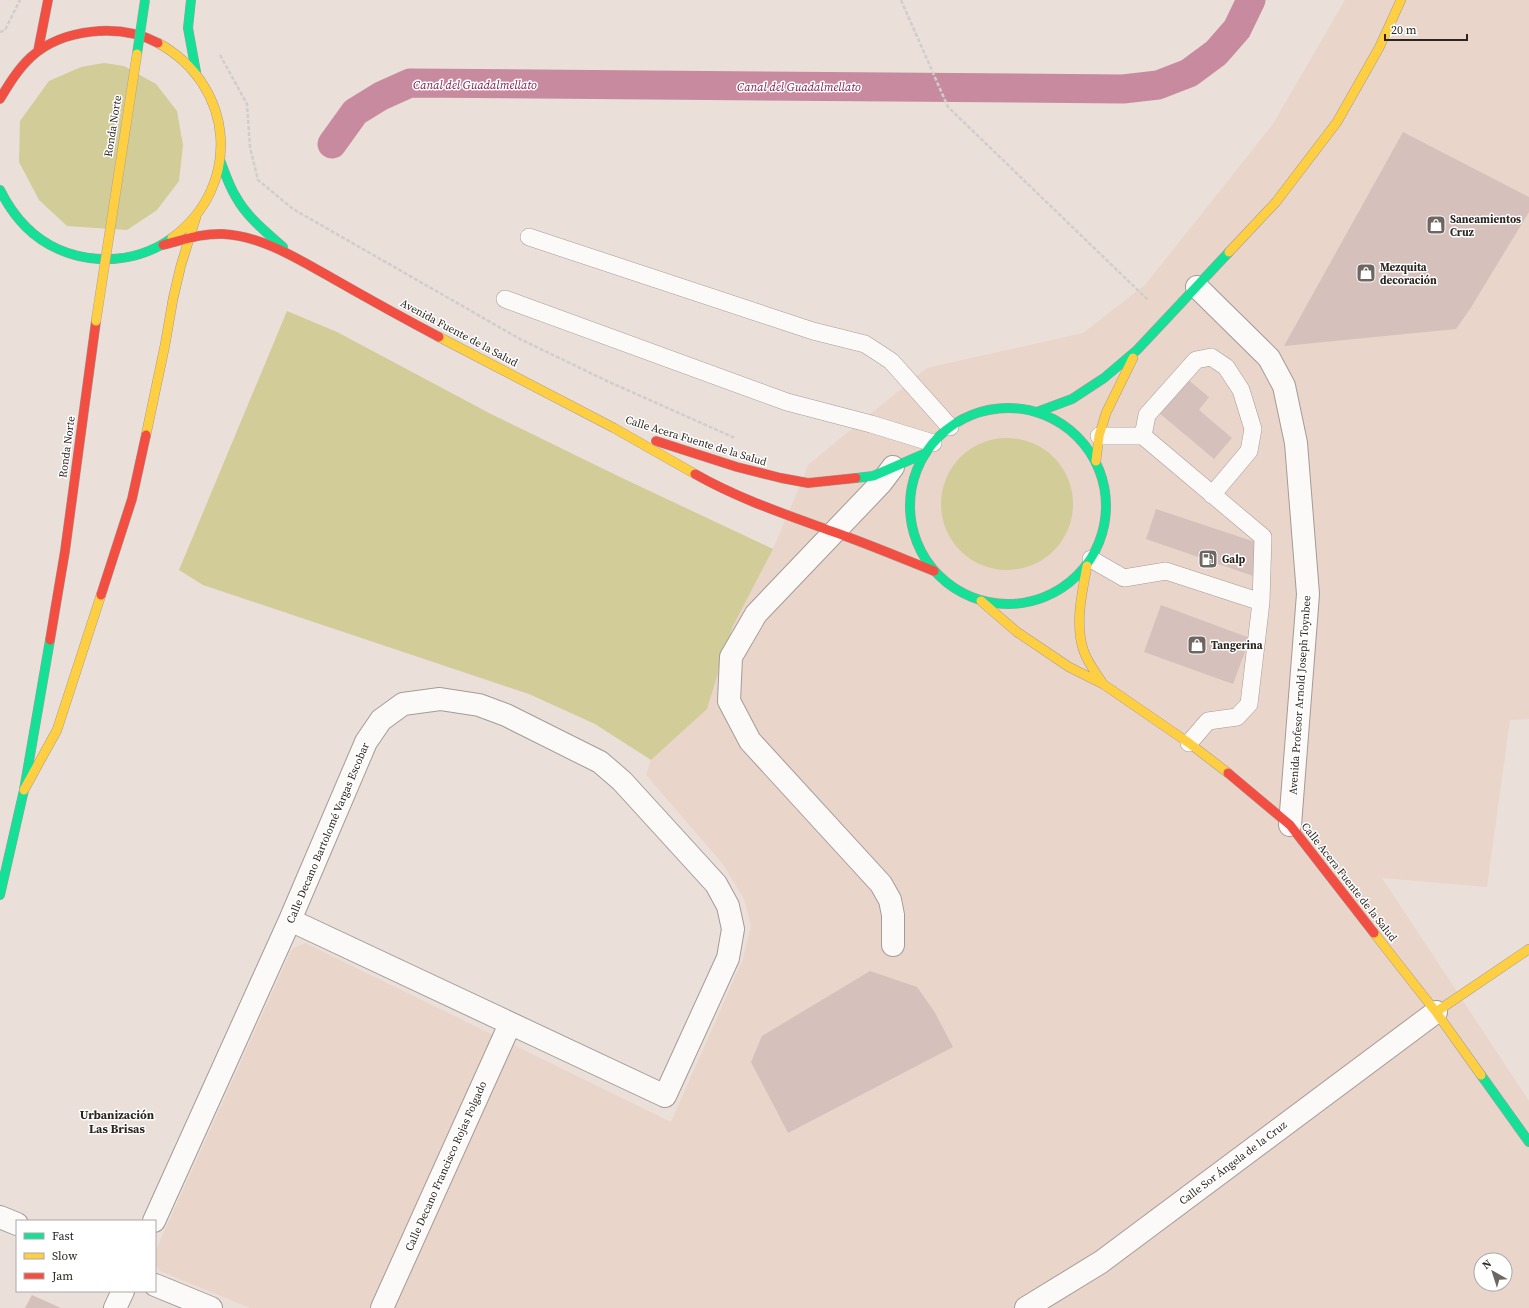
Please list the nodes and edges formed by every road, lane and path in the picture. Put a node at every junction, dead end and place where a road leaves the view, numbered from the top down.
1 (20, 0) edge
2 (48, 0) edge
3 (144, 0) edge
4 (191, 0) edge
5 (901, 0) edge
6 (1402, 0) edge
7 (0, 32) edge
8 (38, 52) junction
9 (218, 52) dead end
10 (26, 62) junction
11 (13, 66) dead end
12 (196, 72) junction
13 (0, 99) edge
14 (220, 160) junction
15 (0, 190) edge
16 (196, 216) junction
17 (529, 237) dead end
18 (189, 238) junction
19 (163, 245) junction
20 (294, 257) junction
21 (1197, 287) junction
22 (505, 299) dead end
23 (1167, 319) junction
24 (1137, 350) junction
25 (1037, 412) junction
26 (950, 427) junction
27 (614, 428) junction
28 (1100, 436) junction
29 (1143, 436) junction
30 (739, 440) dead end
31 (930, 448) junction
32 (1096, 460) junction
33 (893, 467) junction
34 (1212, 494) junction
35 (835, 532) junction
36 (1089, 562) junction
37 (934, 571) junction
38 (981, 601) junction
39 (1261, 602) junction
40 (1103, 684) junction
41 (1189, 743) junction
42 (24, 790) junction
43 (1290, 825) junction
44 (0, 895) edge
45 (290, 920) junction
46 (893, 945) dead end
47 (1529, 949) edge
48 (1436, 1012) junction
49 (510, 1024) junction
50 (1529, 1142) edge
51 (0, 1217) edge
52 (154, 1220) edge
53 (16, 1224) edge
54 (156, 1285) edge
55 (123, 1292) edge
56 (115, 1308) edge
57 (211, 1308) edge
58 (382, 1308) edge
59 (1026, 1308) edge

1 - 7 path
2 - 8 main road
3 - 42 main road, Ronda Norte, bridge
4 - 12 main road
5 - 23 path
6 - 21 main road
8 - 10 main road
8 - 12 main road
9 - 30 path
10 - 11 main road
10 - 13 main road
12 - 14 main road
14 - 16 main road
14 - 20 main road
15 - 19 main road
16 - 18 main road
16 - 19 main road
17 - 26 lane
18 - 19 main road
18 - 20 main road
18 - 42 main road
20 - 27 main road, Avenida Fuente de la Salud
21 - 23 main road
21 - 43 street, Avenida Profesor Arnold Joseph Toynbee
22 - 31 lane
23 - 24 main road
24 - 25 main road
24 - 28 main road
25 - 26 main road
25 - 32 main road
26 - 31 main road
27 - 33 main road, Calle Acera Fuente de la Salud
27 - 35 main road, Calle Acera Fuente de la Salud
28 - 29 lane
28 - 32 main road
29 - 34 lane
29 - 34 lane
31 - 33 main road, Calle Acera Fuente de la Salud
31 - 37 main road
32 - 36 main road
33 - 35 street
34 - 39 lane
35 - 37 main road, Calle Acera Fuente de la Salud
35 - 46 street
36 - 38 main road
36 - 39 lane
36 - 40 main road, Calle Acera Fuente de la Salud
37 - 38 main road
38 - 40 main road, Calle Acera Fuente de la Salud
39 - 41 lane
40 - 41 main road, Calle Acera Fuente de la Salud
41 - 43 main road, Calle Acera Fuente de la Salud
42 - 44 main road, Ronda Norte
43 - 48 main road, Calle Acera Fuente de la Salud
45 - 49 street
45 - 49 street, Calle Decano Bartolomé Vargas Escobar
45 - 52 street, Calle Decano Bartolomé Vargas Escobar
47 - 48 main road
48 - 50 main road, Calle Acera Fuente de la Salud
48 - 59 street, Calle Sor Ángela de la Cruz
49 - 58 street, Calle Decano Francisco Rojas Folgado
51 - 53 street
54 - 57 street
55 - 56 street

